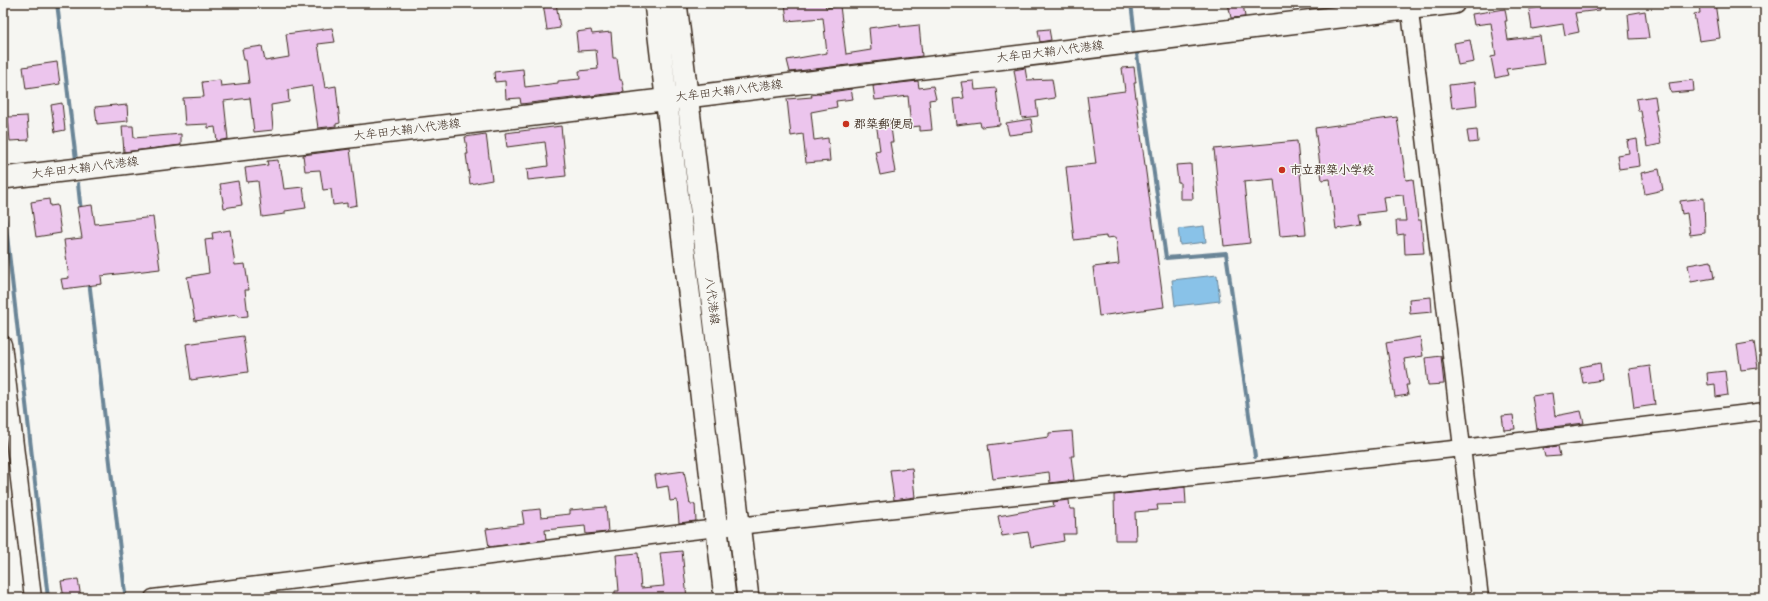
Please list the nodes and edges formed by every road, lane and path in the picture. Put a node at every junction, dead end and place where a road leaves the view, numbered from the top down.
1 (655, 3) edge
2 (676, 3) edge
3 (1454, 3) edge
4 (1410, 6) edge
5 (687, 97) junction
6 (666, 99) junction
7 (6, 178) edge
8 (3, 344) edge
9 (1765, 411) edge
10 (1463, 448) junction
11 (740, 526) junction
12 (717, 529) junction
13 (33, 598) edge
14 (153, 598) edge
15 (726, 598) edge
16 (748, 598) edge
17 (1480, 598) edge

1 - 6 main road, 八代港線
2 - 5 main road, 八代港線
3 - 4 main road, 大牟田大鞘八代港線
4 - 5 main road, 大牟田大鞘八代港線
4 - 10 street
5 - 6 main road, 大牟田大鞘八代港線
5 - 11 main road, 八代港線
6 - 7 main road, 大牟田大鞘八代港線
6 - 12 main road, 八代港線
8 - 13 street
9 - 10 street
10 - 11 street
10 - 17 street
11 - 12 street
11 - 16 main road, 八代港線
12 - 14 street
12 - 15 main road, 八代港線

